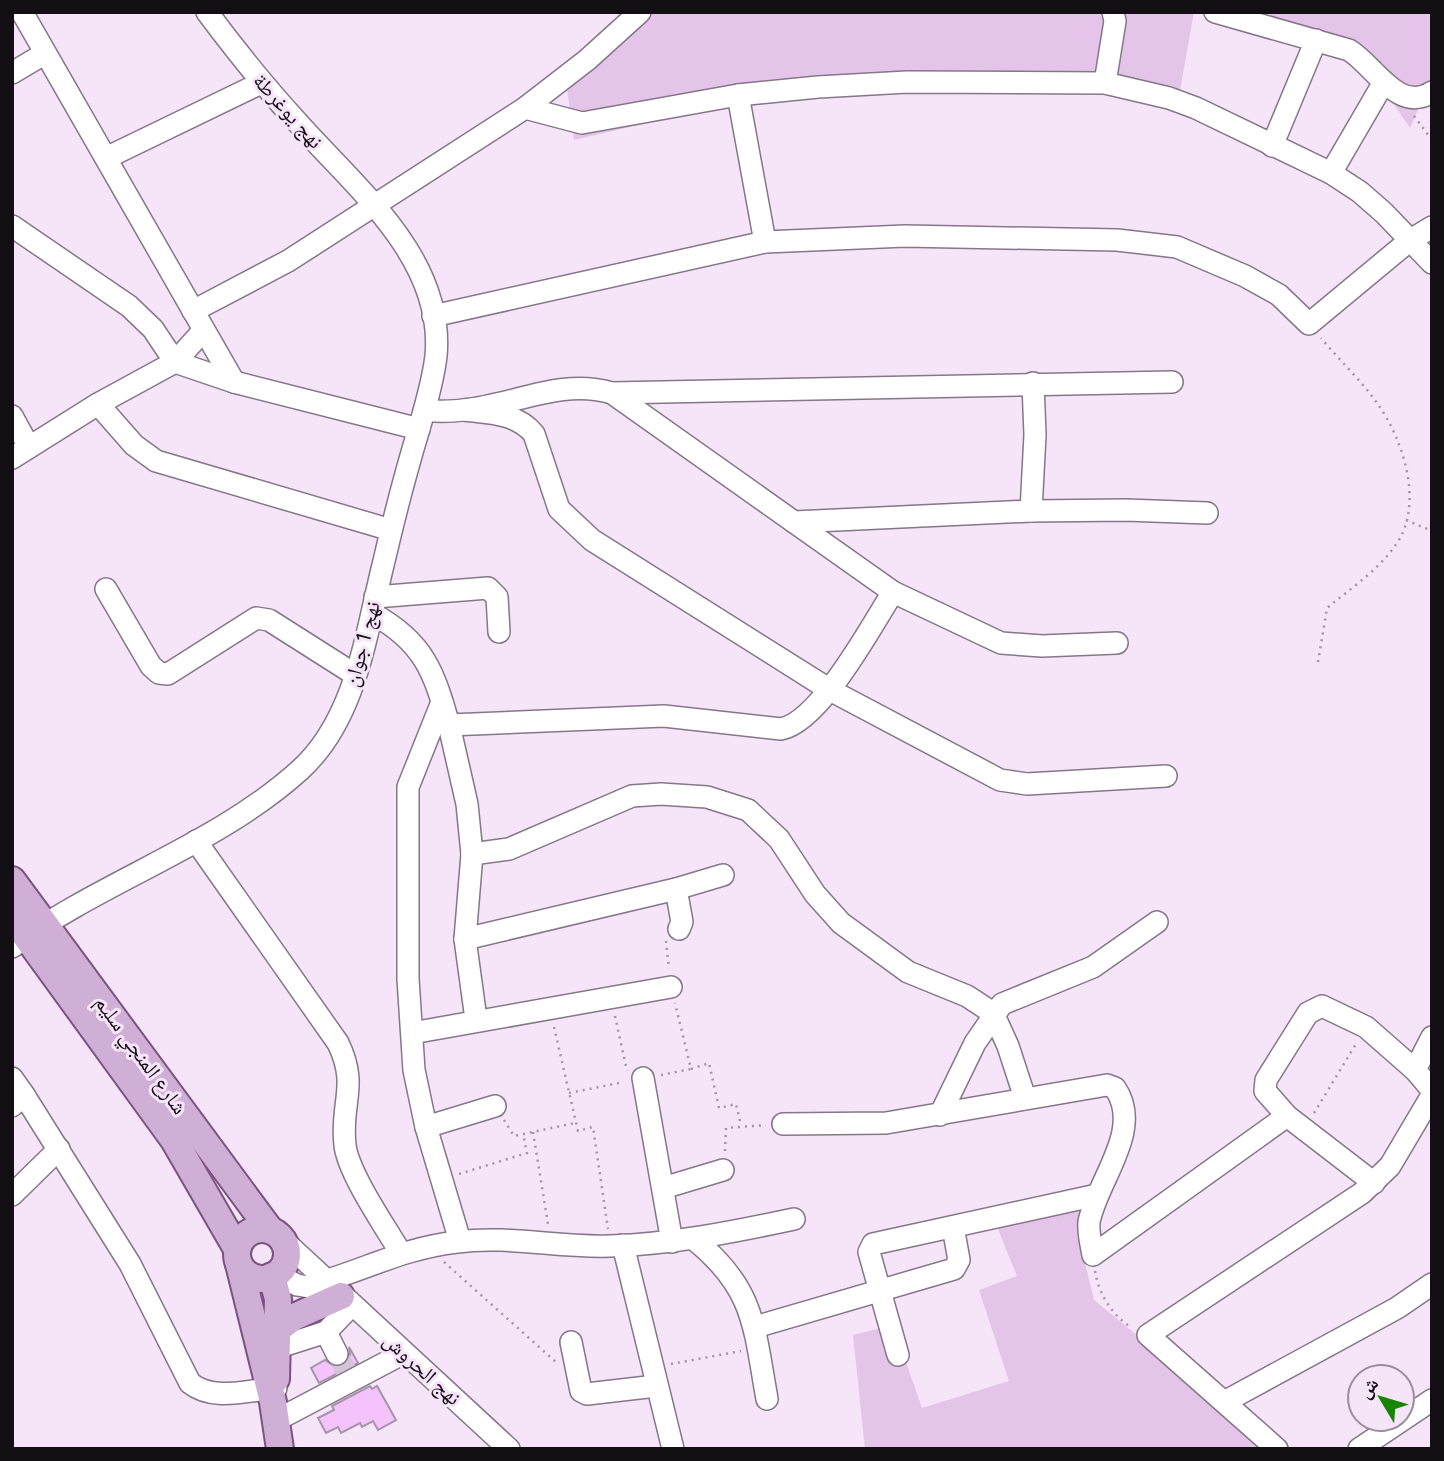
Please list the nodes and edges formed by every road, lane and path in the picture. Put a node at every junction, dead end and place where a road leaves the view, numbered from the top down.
1 (22, 12) edge
2 (207, 12) edge
3 (640, 12) edge
4 (1113, 12) edge
5 (1215, 12) edge
6 (1316, 40) junction
7 (44, 54) junction
8 (12, 73) edge
9 (1384, 82) junction
10 (261, 83) junction
11 (1105, 83) junction
12 (1432, 92) edge
13 (737, 95) junction
14 (525, 108) junction
15 (1272, 146) junction
16 (106, 158) junction
17 (1331, 173) junction
18 (374, 205) junction
19 (12, 226) edge
20 (1432, 227) edge
21 (1409, 241) junction
22 (765, 242) junction
23 (1432, 263) edge
24 (193, 312) junction
25 (433, 316) junction
26 (1309, 324) junction
27 (203, 331) junction
28 (174, 362) junction
29 (234, 382) junction
30 (1172, 382) dead end
31 (1032, 383) junction
32 (612, 393) junction
33 (98, 404) junction
34 (464, 410) junction
35 (12, 416) edge
36 (422, 420) junction
37 (21, 453) edge
38 (1031, 511) junction
39 (1207, 513) dead end
40 (1406, 520) junction
41 (794, 522) junction
42 (391, 530) junction
43 (1432, 531) edge
44 (106, 589) dead end
45 (893, 592) junction
46 (374, 606) junction
47 (499, 632) dead end
48 (1117, 643) dead end
49 (1318, 662) dead end
50 (354, 674) junction
51 (830, 690) junction
52 (442, 702) junction
53 (449, 725) junction
54 (1166, 776) dead end
55 (197, 841) junction
56 (472, 854) junction
57 (723, 875) dead end
58 (12, 880) edge
59 (676, 889) junction
60 (1157, 922) dead end
61 (679, 929) joint
62 (24, 931) edge
63 (465, 939) junction
64 (671, 987) junction
65 (611, 998) junction
66 (550, 1007) junction
67 (993, 1013) junction
68 (475, 1020) junction
69 (1366, 1027) junction
70 (412, 1033) junction
71 (1432, 1037) edge
72 (691, 1069) junction
73 (1415, 1070) junction
74 (643, 1078) joint
75 (16, 1093) edge
76 (569, 1093) junction
77 (1432, 1093) edge
78 (1025, 1098) junction
79 (495, 1106) dead end
80 (940, 1115) junction
81 (1296, 1122) junction
82 (576, 1123) junction
83 (783, 1124) joint
84 (741, 1125) junction
85 (426, 1127) junction
86 (533, 1132) junction
87 (523, 1134) junction
88 (514, 1136) dead end
89 (59, 1149) junction
90 (723, 1170) joint
91 (442, 1180) junction
92 (1374, 1183) junction
93 (663, 1188) junction
94 (12, 1195) edge
95 (1097, 1195) junction
96 (794, 1219) dead end
97 (953, 1227) junction
98 (277, 1236) junction
99 (695, 1240) junction
100 (460, 1241) junction
101 (672, 1242) junction
102 (551, 1245) junction
103 (617, 1245) junction
104 (426, 1246) junction
105 (400, 1252) junction
106 (1093, 1255) junction
107 (238, 1257) junction
108 (274, 1275) junction
109 (1432, 1284) edge
110 (334, 1292) junction
111 (882, 1292) junction
112 (1128, 1326) dead end
113 (755, 1327) junction
114 (326, 1332) junction
115 (277, 1339) junction
116 (571, 1342) dead end
117 (758, 1348) junction
118 (404, 1353) junction
119 (337, 1354) tunnel mouth
120 (898, 1355) dead end
121 (557, 1363) dead end
122 (653, 1377) junction
123 (767, 1399) dead end
124 (273, 1400) junction
125 (1432, 1400) edge
126 (1226, 1401) junction
127 (280, 1449) edge
128 (509, 1449) edge
129 (673, 1449) edge
130 (1277, 1449) edge
131 (1359, 1449) edge

1 - 7 street
2 - 10 street, نهج يوغرطة
3 - 14 street
4 - 11 street
5 - 6 street
6 - 9 street
6 - 15 street
7 - 8 street
7 - 16 street
9 - 12 street
9 - 17 street
10 - 16 street
10 - 18 street, نهج يوغرطة
11 - 13 street
11 - 15 street
13 - 14 street
13 - 22 street
14 - 18 street
15 - 17 street
16 - 24 street
17 - 21 street
18 - 24 street
18 - 25 street, نهج 1 جوان
19 - 28 street
20 - 21 street
21 - 23 street
21 - 26 street
22 - 25 street
22 - 26 street
24 - 27 street
25 - 36 street, نهج 1 جوان
26 - 40 path
27 - 28 street
27 - 29 street
28 - 29 street
28 - 33 street
29 - 36 street
30 - 31 street
31 - 32 street
31 - 38 street
32 - 34 street
32 - 41 street
33 - 37 street
33 - 42 street
34 - 36 street
34 - 51 street
35 - 37 street
36 - 42 street, نهج 1 جوان
38 - 39 street
38 - 41 street
40 - 43 path
40 - 49 path
41 - 45 street
42 - 46 street, نهج 1 جوان
44 - 50 street
45 - 48 street
45 - 51 street
46 - 47 street
46 - 50 street, نهج 1 جوان
46 - 52 street
50 - 55 street, نهج 1 جوان
51 - 53 street
51 - 54 street
52 - 53 street
52 - 70 street
53 - 56 street
55 - 62 street, نهج 1 جوان
55 - 105 street
56 - 63 street
56 - 67 street
57 - 59 street
58 - 62 main road, شارع المنجي سليم
59 - 61 street
59 - 63 street
60 - 67 street
61 - 64 path
62 - 98 main road, شارع المنجي سليم
62 - 107 main road, شارع المنجي سليم
63 - 68 street
64 - 65 street
64 - 72 path
65 - 66 street
65 - 76 path
66 - 68 street
66 - 76 path
67 - 78 street
67 - 80 street
68 - 70 street
69 - 73 street
69 - 81 path
69 - 81 street
70 - 85 street
71 - 73 street
72 - 74 path
72 - 84 path
73 - 77 street
74 - 93 street
75 - 89 street
76 - 82 path
77 - 92 street
78 - 80 street
78 - 95 street
79 - 85 street
80 - 83 street
81 - 92 street
81 - 106 street
82 - 86 path
82 - 103 path
83 - 84 path
84 - 90 path
85 - 91 street
86 - 87 path
86 - 102 path
87 - 88 path
87 - 91 path
89 - 94 street
89 - 124 street
90 - 93 street
91 - 100 street
92 - 126 street
93 - 101 street
95 - 97 street
95 - 106 street
96 - 99 street
97 - 111 street
97 - 111 street
98 - 107 main road
98 - 108 main road
98 - 110 street, نهج الحروش
99 - 101 street
99 - 113 street
100 - 102 street
100 - 104 street
101 - 103 street
102 - 103 street
103 - 122 street
104 - 105 street
104 - 121 path
105 - 110 street
106 - 112 path
107 - 108 main road
107 - 124 main road, شارع المنجي سليم
108 - 110 street
108 - 115 main road
109 - 126 street
110 - 114 street
110 - 115 main road
110 - 118 street, نهج الحروش
111 - 113 street
111 - 120 street
113 - 117 street
114 - 115 street
114 - 119 street
115 - 124 main road
116 - 122 street
117 - 122 path
117 - 123 street
118 - 124 street
118 - 128 street, نهج الحروش
122 - 129 street
124 - 127 main road
125 - 131 street
126 - 130 street

